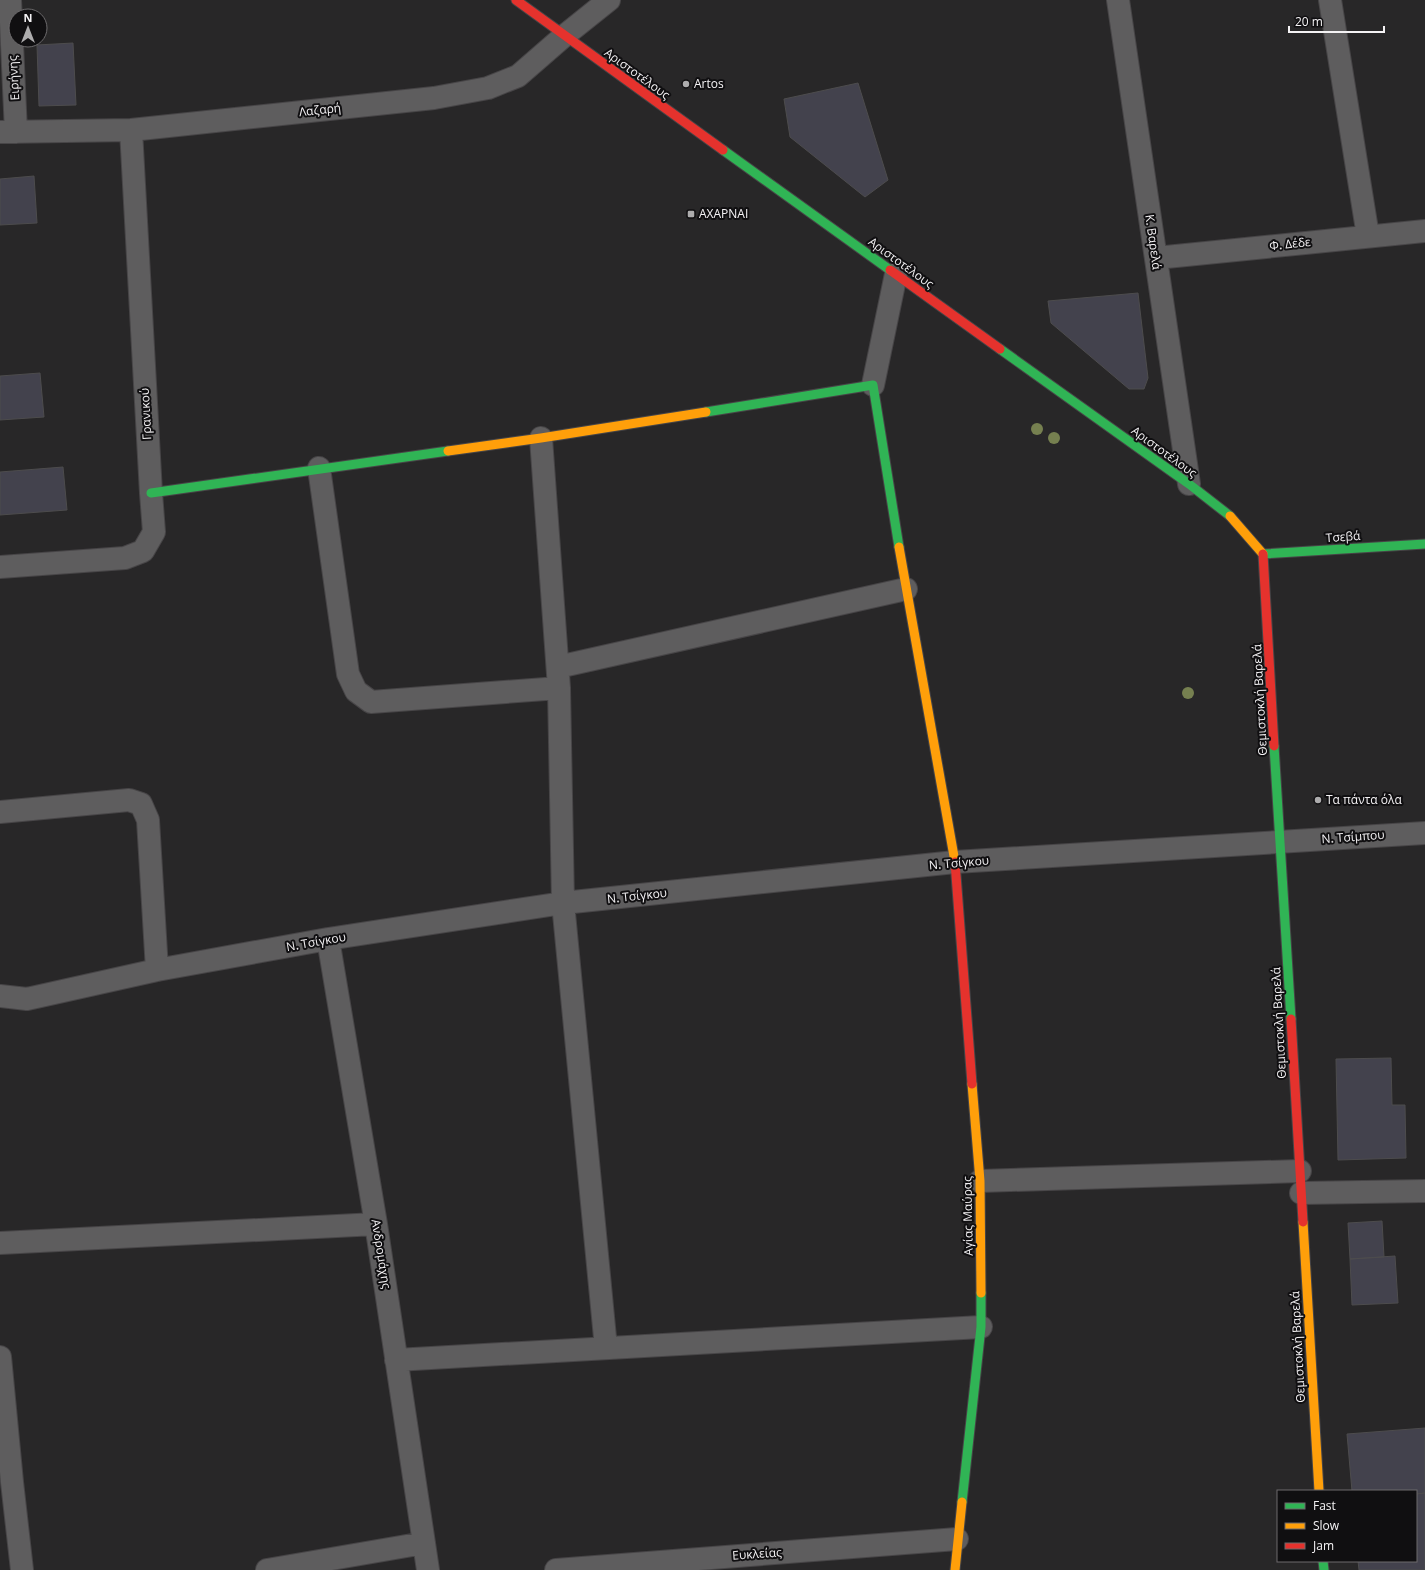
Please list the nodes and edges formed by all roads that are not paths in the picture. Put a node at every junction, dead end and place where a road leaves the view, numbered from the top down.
1 (10, 0) edge
2 (516, 0) edge
3 (609, 0) edge
4 (1118, 0) edge
5 (1330, 0) edge
6 (564, 36) junction
7 (131, 130) junction
8 (8, 132) edge
9 (1425, 231) edge
10 (1368, 236) junction
11 (1156, 258) junction
12 (896, 274) junction
13 (873, 385) junction
14 (541, 438) junction
15 (319, 468) junction
16 (1189, 484) junction
17 (151, 493) junction
18 (1425, 544) edge
19 (1263, 554) junction
20 (0, 567) edge
21 (906, 589) junction
22 (558, 678) junction
23 (0, 812) edge
24 (1425, 832) edge
25 (1280, 842) junction
26 (955, 862) junction
27 (563, 903) junction
28 (328, 939) junction
29 (157, 970) junction
30 (0, 996) edge
31 (1300, 1171) junction
32 (980, 1181) junction
33 (1425, 1191) edge
34 (1301, 1193) junction
35 (376, 1224) junction
36 (0, 1243) edge
37 (981, 1327) junction
38 (606, 1348) junction
39 (0, 1357) edge
40 (396, 1360) junction
41 (6, 1483) edge
42 (1319, 1490) edge
43 (957, 1539) junction
44 (424, 1543) junction
45 (22, 1570) edge
46 (267, 1570) edge
47 (428, 1570) edge
48 (556, 1570) edge
49 (955, 1570) edge

1 - 8 street, Ειρήνης
2 - 6 street, Αριστοτέλους
3 - 6 street, Λαζαρή
4 - 11 street, Κ. Βαρελά
5 - 10 street
6 - 7 street, Λαζαρή
6 - 12 street, Αριστοτέλους
7 - 8 street, Λαζαρή
7 - 17 street, Γρανικού
9 - 10 street, Φ. Δέδε
10 - 11 street, Φ. Δέδε
11 - 16 street, Κ. Βαρελά
12 - 13 street
12 - 16 street, Αριστοτέλους
13 - 14 street
13 - 21 street, Αγίας Μαύρας
14 - 15 street
14 - 22 street
15 - 17 street
15 - 22 street
16 - 19 street, Αριστοτέλους
17 - 20 street, Γρανικού
18 - 19 street, Τσεβά
19 - 25 street, Θεμιστοκλή Βαρελά
21 - 22 street
21 - 26 street, Αγίας Μαύρας
22 - 27 street
23 - 29 street
24 - 25 street, N. Τσίμπου
25 - 26 street, Ν. Τσίγκου
25 - 31 street, Θεμιστοκλή Βαρελά
26 - 27 street, Ν. Τσίγκου
26 - 32 street, Αγίας Μαύρας
27 - 28 street, Ν. Τσίγκου
27 - 38 street
28 - 29 street, Ν. Τσίγκου
28 - 35 street, Ανδρομάχης
29 - 30 street, Ν. Τσίγκου
31 - 32 street
31 - 34 street, Θεμιστοκλή Βαρελά
32 - 37 street, Αγίας Μαύρας
33 - 34 street
34 - 42 street, Θεμιστοκλή Βαρελά
35 - 36 street
35 - 40 street, Ανδρομάχης
37 - 38 street
37 - 43 street, Αγίας Μαύρας
38 - 40 street
39 - 41 street
40 - 44 street, Ανδρομάχης
41 - 45 street
43 - 48 street, Ευκλείας
43 - 49 street, Αγίας Μαύρας
44 - 46 street
44 - 47 street, Ανδρομάχης

